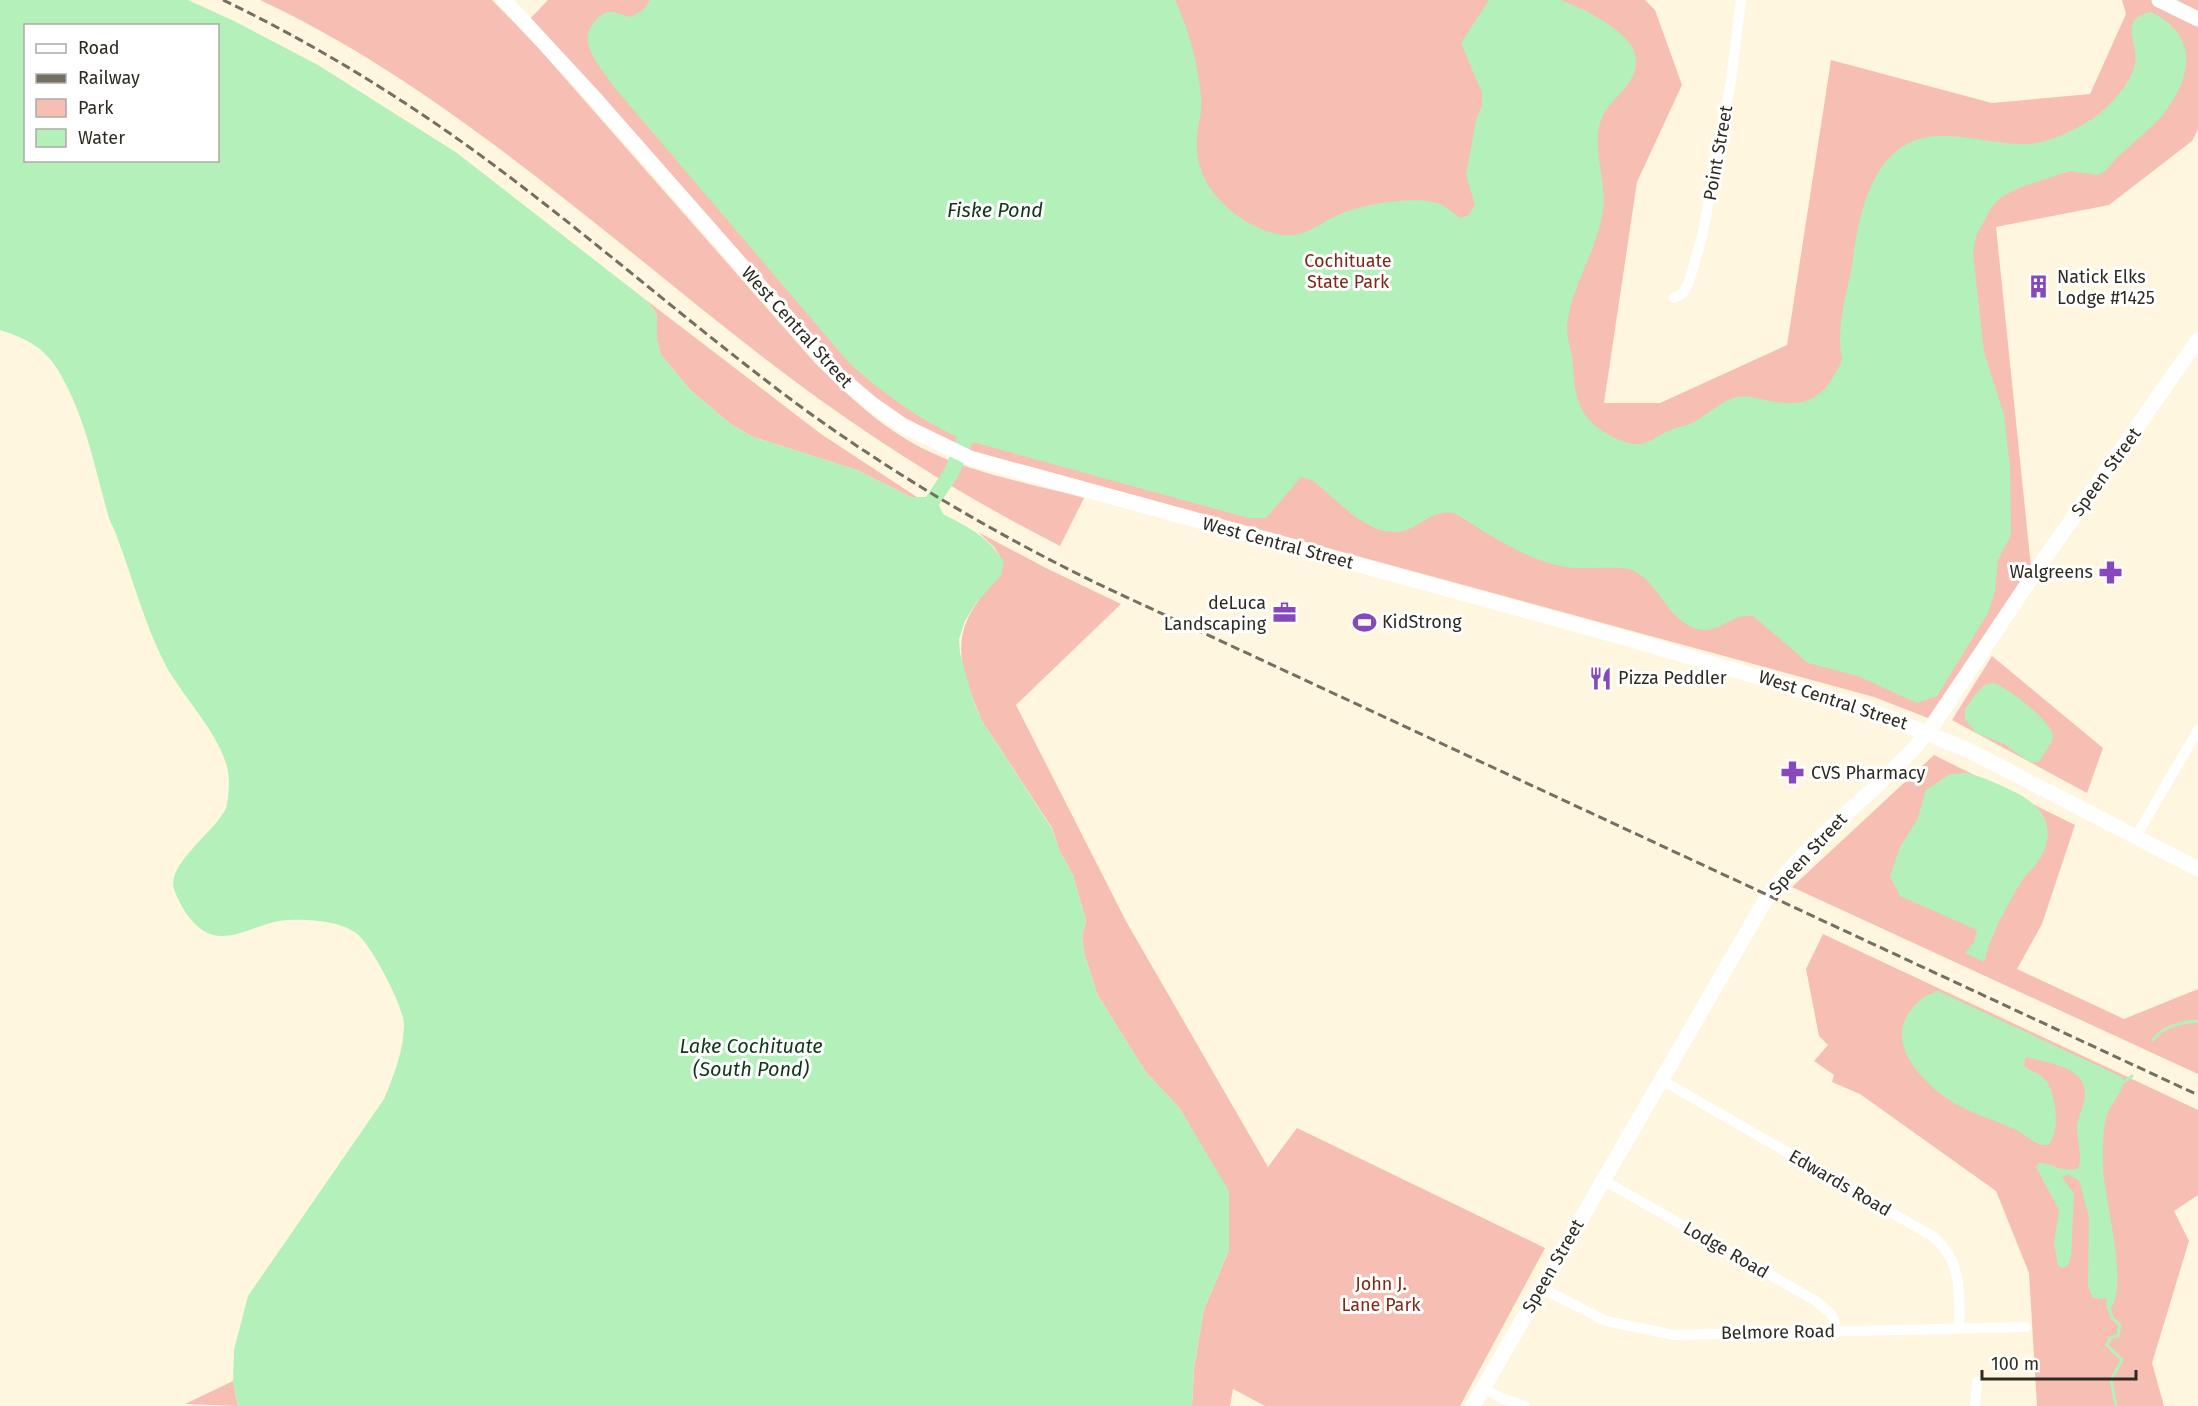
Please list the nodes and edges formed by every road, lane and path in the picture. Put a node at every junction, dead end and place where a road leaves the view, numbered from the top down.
1 (504, 0) edge
2 (1741, 0) edge
3 (2159, 0) edge
4 (2198, 20) edge
5 (1674, 298) dead end
6 (2198, 340) edge
7 (2198, 730) edge
8 (1929, 731) junction
9 (2135, 838) junction
10 (2198, 869) edge
11 (1660, 1079) junction
12 (1603, 1180) junction
13 (1540, 1288) junction
14 (2026, 1327) dead end
15 (1959, 1328) junction
16 (1837, 1331) junction
17 (1977, 1382) dead end
18 (1483, 1388) junction
19 (1473, 1406) edge
20 (1525, 1406) edge
21 (1975, 1406) edge

1 - 8 main road, West Central Street
2 - 5 street, Point Street
3 - 4 main road
6 - 8 main road, Speen Street
7 - 9 street
8 - 9 main road, West Central Street
8 - 11 main road, Speen Street
9 - 10 main road, West Central Street
11 - 12 main road, Speen Street
11 - 15 street, Edwards Road
12 - 13 main road, Speen Street
12 - 16 street, Lodge Road
13 - 16 street, Belmore Road
13 - 18 main road, Speen Street
14 - 15 street, Belmore Road
15 - 16 street, Belmore Road
17 - 21 street
18 - 19 main road, Speen Street
18 - 20 street

